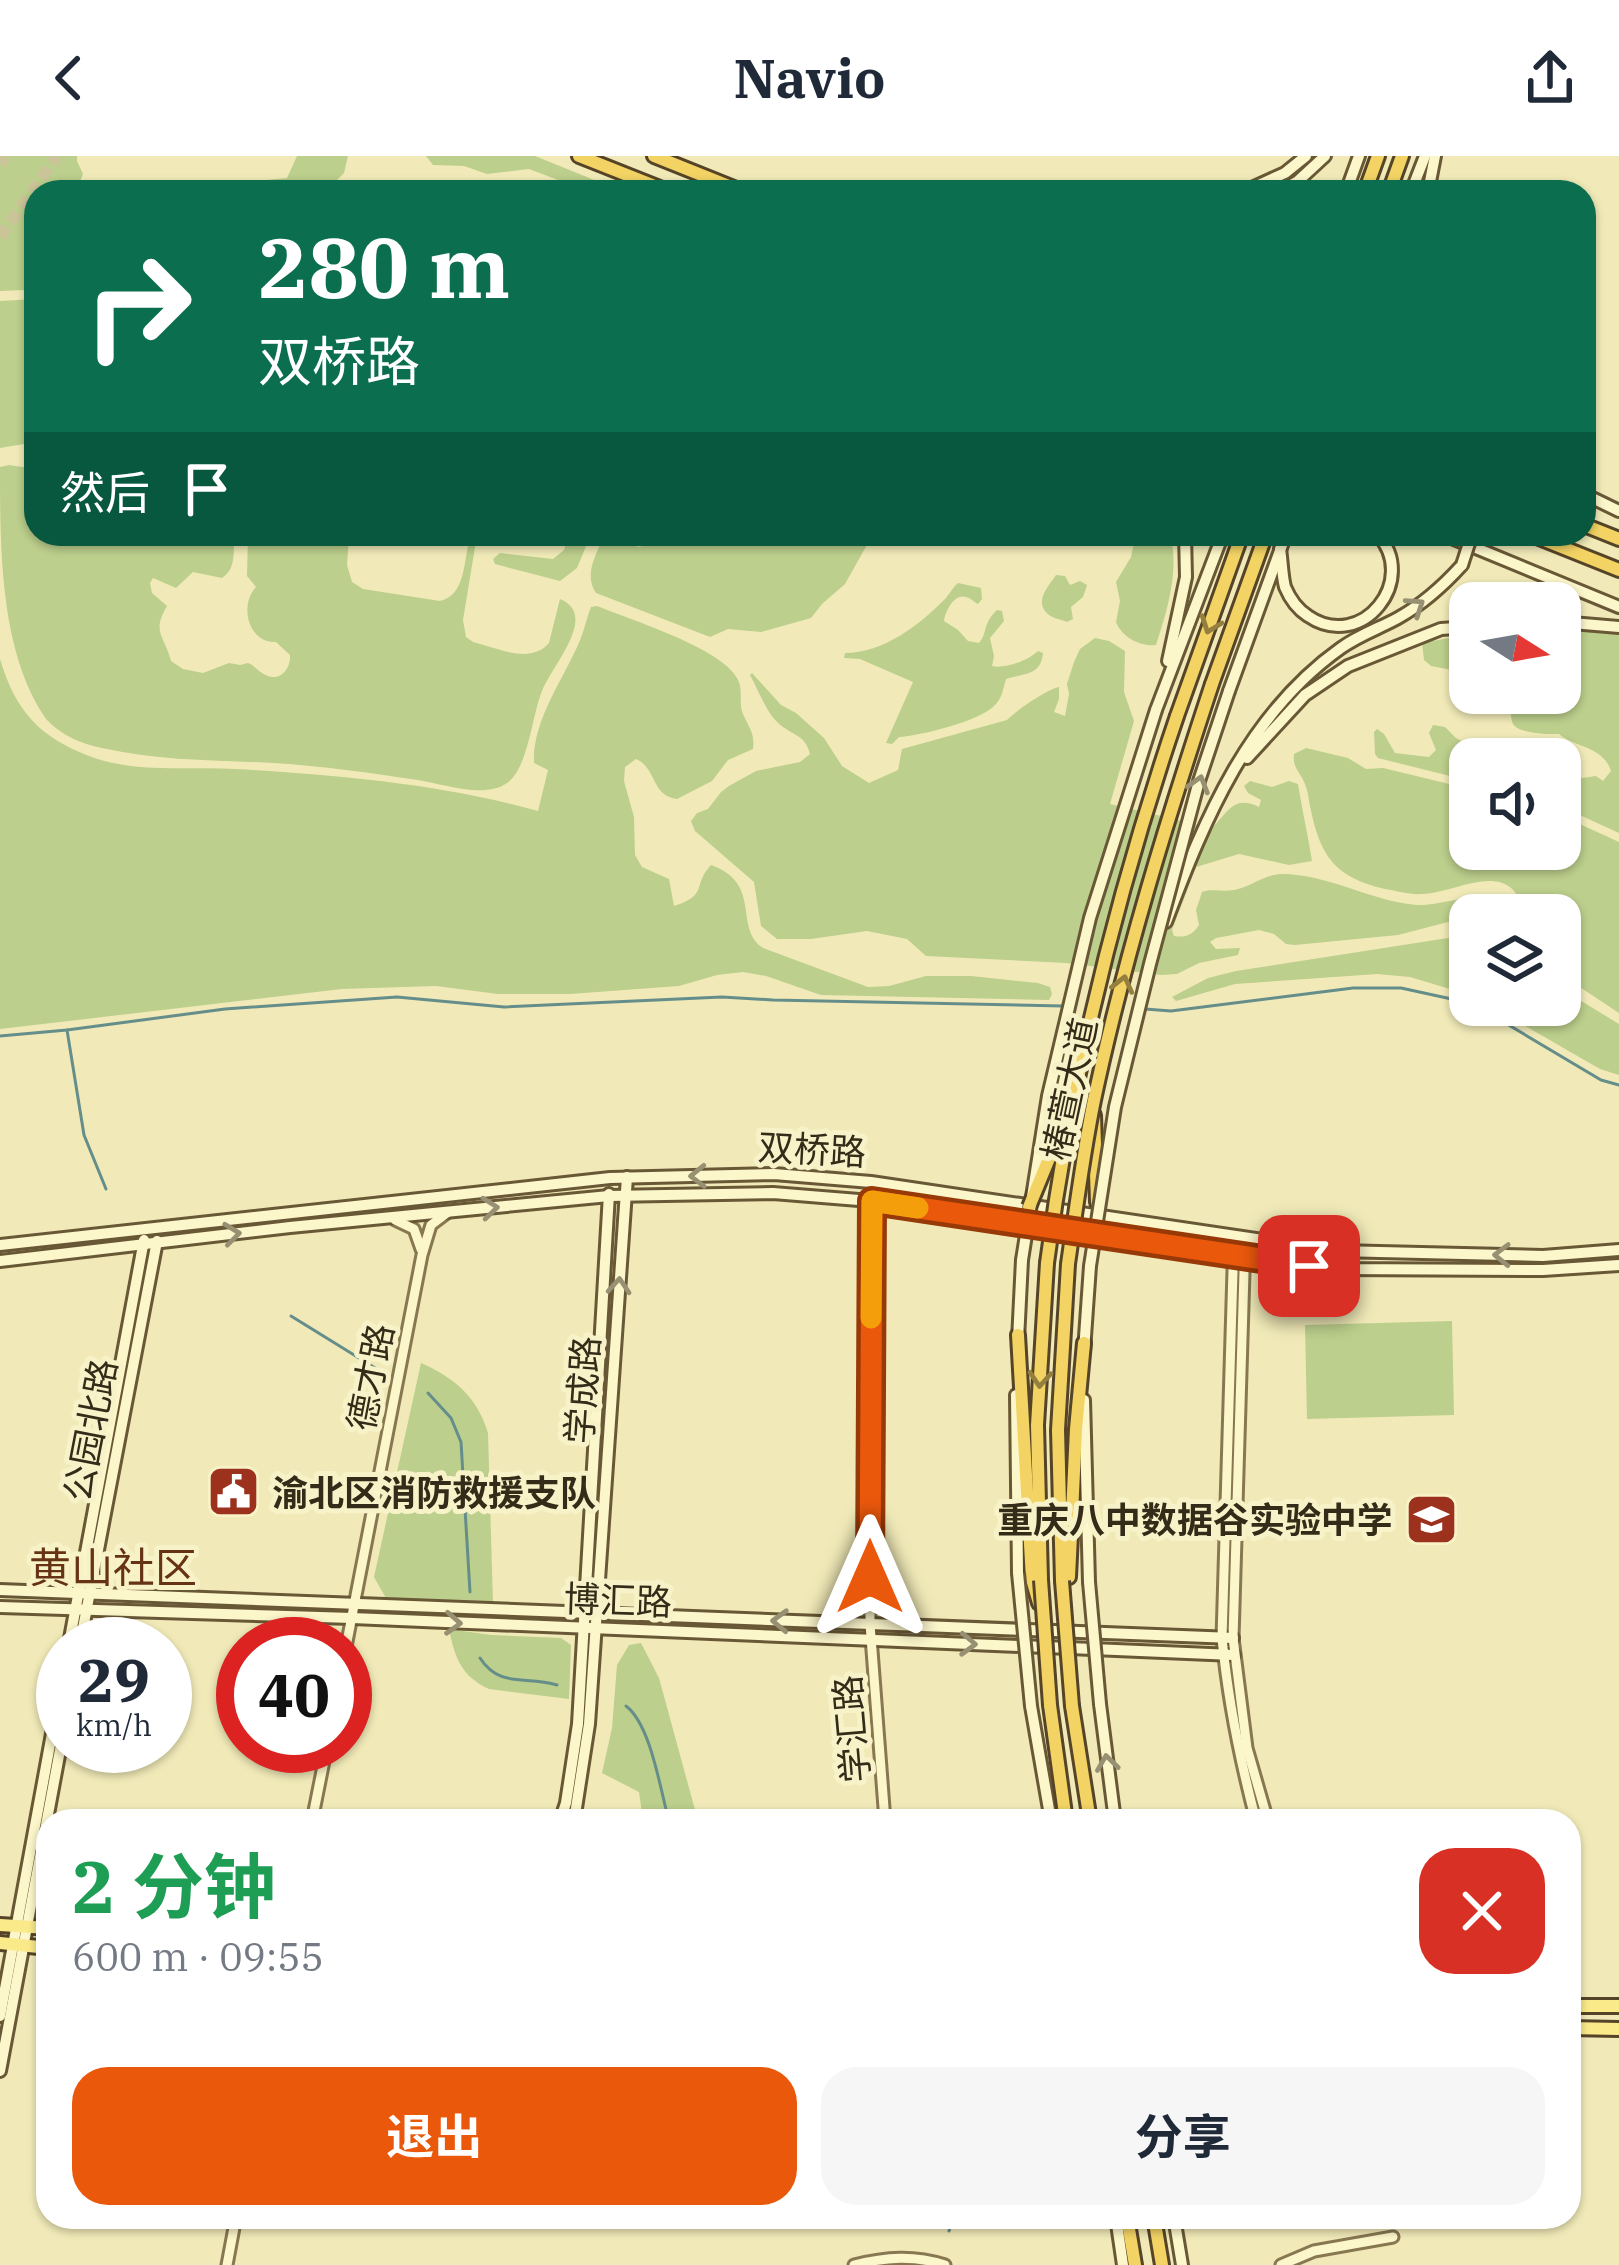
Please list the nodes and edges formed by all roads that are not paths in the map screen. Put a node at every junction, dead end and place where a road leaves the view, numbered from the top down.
1 (579, 156) edge
2 (654, 156) edge
3 (1306, 156) edge
4 (1325, 156) edge
5 (640, 180) edge
6 (714, 180) edge
7 (1268, 180) edge
8 (1300, 180) edge
9 (1185, 546) edge
10 (1218, 546) edge
11 (1238, 546) edge
12 (1262, 546) edge
13 (1282, 546) edge
14 (1387, 546) edge
15 (1468, 546) edge
16 (1471, 546) edge
17 (1559, 546) edge
18 (1280, 550) junction
19 (1619, 570) edge
20 (1619, 607) edge
21 (1581, 624) edge
22 (1619, 627) edge
23 (1449, 628) edge
24 (1300, 690) junction
25 (1162, 694) junction
26 (1150, 964) junction
27 (1074, 1099) junction
28 (1094, 1101) junction
29 (627, 1177) junction
30 (610, 1178) junction
31 (609, 1196) junction
32 (626, 1196) junction
33 (872, 1201) junction
34 (1029, 1207) junction
35 (446, 1213) junction
36 (1097, 1215) junction
37 (390, 1218) junction
38 (153, 1227) junction
39 (1239, 1238) junction
40 (150, 1243) junction
41 (0, 1245) edge
42 (1619, 1250) edge
43 (422, 1255) junction
44 (1239, 1256) junction
45 (0, 1261) edge
46 (1619, 1265) edge
47 (1018, 1335) joint
48 (1084, 1343) junction
49 (1030, 1578) junction
50 (1065, 1581) junction
51 (0, 1590) edge
52 (84, 1593) junction
53 (0, 1607) edge
54 (81, 1610) junction
55 (353, 1611) junction
56 (591, 1613) junction
57 (79, 1617) edge
58 (81, 1617) edge
59 (352, 1617) edge
60 (870, 1624) junction
61 (590, 1630) junction
62 (1227, 1638) junction
63 (871, 1640) junction
64 (1228, 1655) junction
65 (47, 1773) edge
66 (54, 1773) edge
67 (322, 1773) edge
68 (41, 1809) edge
69 (47, 1809) edge
70 (314, 1809) edge
71 (563, 1809) edge
72 (576, 1809) edge
73 (884, 1809) edge
74 (1049, 1809) edge
75 (1064, 1809) edge
76 (1088, 1809) edge
77 (1113, 1809) edge
78 (1253, 1809) edge
79 (1265, 1809) edge
80 (36, 1836) edge
81 (36, 1857) edge
82 (0, 1925) edge
83 (21, 1926) junction
84 (36, 1927) edge
85 (12, 1944) edge
86 (1581, 2006) edge
87 (1619, 2006) edge
88 (0, 2016) edge
89 (1581, 2028) edge
90 (1618, 2029) edge
91 (0, 2071) edge
92 (234, 2229) edge
93 (1118, 2229) edge
94 (1129, 2229) edge
95 (1156, 2229) edge
96 (1176, 2229) edge
97 (1393, 2237) dead end
98 (227, 2265) edge
99 (854, 2265) edge
100 (945, 2265) edge
101 (1124, 2265) edge
102 (1135, 2265) edge
103 (1162, 2265) edge
104 (1182, 2265) edge
105 (1281, 2265) edge

1 - 5 highway
2 - 6 highway
3 - 7 main road
4 - 8 main road
9 - 25 main road
10 - 25 main road
11 -> 27 highway, 椿萱大道, bridge
28 -> 12 highway, 椿萱大道, bridge
13 - 18 main road
14 - 18 main road
24 -> 15 main road, bridge
16 - 20 main road
17 - 19 highway
26 -> 18 main road, bridge
21 - 22 main road
23 - 24 main road
24 - 26 main road, bridge
25 - 34 main road, bridge
26 - 36 main road, bridge
27 - 34 highway, bridge
27 -> 49 highway, 椿萱大道, bridge
28 - 36 highway, bridge
28 - 50 highway, 椿萱大道, bridge
29 - 30 main road, 双桥路
29 - 32 main road, 学成路
39 -> 29 main road, 双桥路
30 - 31 main road, 学成路
30 - 38 main road, 双桥路
31 - 32 main road, 双桥路
35 -> 31 main road, 双桥路
31 - 56 main road, 学成路
32 - 33 main road, 双桥路
56 -> 32 main road, 学成路
33 - 44 main road, 双桥路
33 - 60 street, 学汇路
34 - 47 main road, bridge
35 - 37 main road, 双桥路
35 - 43 street, 德才路
36 - 48 main road, bridge
40 -> 37 main road, 双桥路
37 - 43 street
38 - 40 main road, 公园北路
38 - 41 main road, 双桥路
42 -> 39 main road, 双桥路
39 - 44 street
40 - 45 main road, 双桥路
40 - 52 main road, 公园北路
43 - 55 street, 德才路
44 - 46 main road, 双桥路
44 - 62 street
47 - 49 highway
48 - 50 highway
77 -> 48 main road, bridge
49 - 74 main road, bridge
49 - 75 highway, 椿萱大道, bridge
50 - 76 highway, 椿萱大道, bridge
51 - 52 main road, 博汇路
52 - 54 main road, 公园北路
52 - 55 main road, 博汇路
53 - 54 main road, 博汇路
54 - 55 main road, 博汇路
54 - 57 main road, 公园北路
54 - 58 main road, 公园北路
55 - 56 main road, 博汇路
55 - 59 street, 德才路
55 -> 61 main road, 博汇路
60 -> 56 main road, 博汇路
56 - 61 main road, 学成路
60 - 62 main road, 博汇路
60 - 63 street, 学汇路
61 - 63 main road, 博汇路
61 - 71 main road, 学成路
61 - 72 main road, 学成路
62 - 64 street
63 -> 64 main road, 博汇路
63 - 73 street, 学汇路
64 - 78 street
64 - 79 street
65 - 68 main road
66 - 69 main road
67 - 70 street
80 - 83 main road
81 - 83 main road
82 - 83 main road
83 - 84 main road
83 - 85 main road
85 - 88 main road
85 - 91 main road
86 - 87 main road
89 - 90 main road
92 - 98 street
93 - 101 main road
94 - 102 highway
95 - 103 highway
96 - 104 main road
97 - 105 street
99 - 100 street

